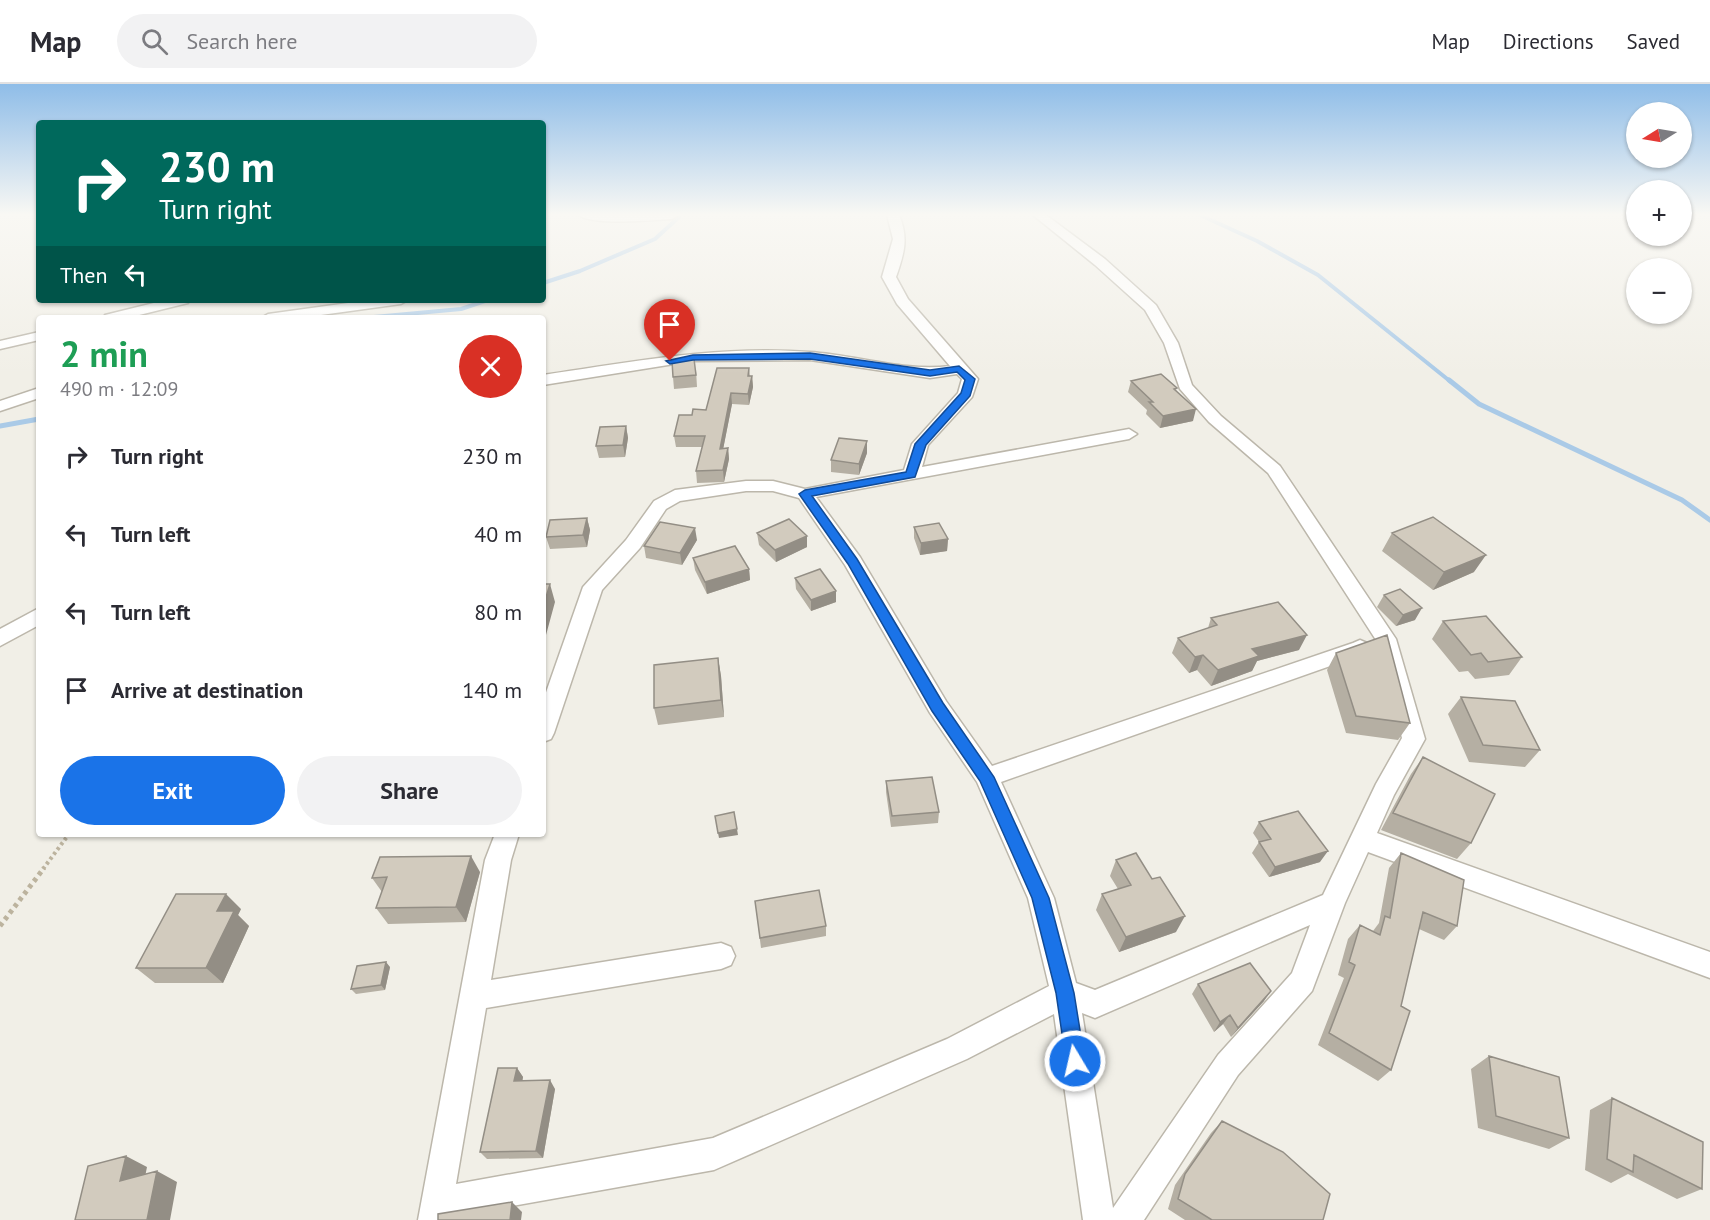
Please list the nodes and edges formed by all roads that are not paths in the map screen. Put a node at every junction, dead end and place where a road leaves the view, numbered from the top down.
1 (892, 268) edge
2 (1107, 268) edge
3 (171, 303) edge
4 (379, 303) edge
5 (122, 315) edge
6 (290, 315) edge
7 (36, 337) edge
8 (0, 345) edge
9 (959, 369) junction
10 (546, 380) edge
11 (36, 394) edge
12 (0, 406) edge
13 (1129, 434) dead end
14 (911, 475) junction
15 (805, 494) junction
16 (36, 617) edge
17 (0, 639) edge
18 (1386, 639) junction
19 (546, 724) edge
20 (987, 777) junction
21 (506, 837) edge
22 (1362, 839) junction
23 (1332, 903) junction
24 (721, 956) dead end
25 (1710, 965) edge
26 (1065, 993) junction
27 (474, 996) junction
28 (436, 1211) edge
29 (1099, 1220) edge
30 (1125, 1220) edge

1 - 9 street
2 - 18 street
3 - 5 street
4 - 6 street
7 - 8 street
9 - 10 street
9 - 14 street
11 - 12 street
13 - 14 street
14 - 15 street
15 - 19 street
15 - 20 street
16 - 17 street
18 - 20 street
18 - 22 street
20 - 26 street
21 - 27 street
22 - 23 street
22 - 25 street
23 - 26 street
23 - 30 street
24 - 27 street
26 - 28 street
26 - 29 street
27 - 28 street

